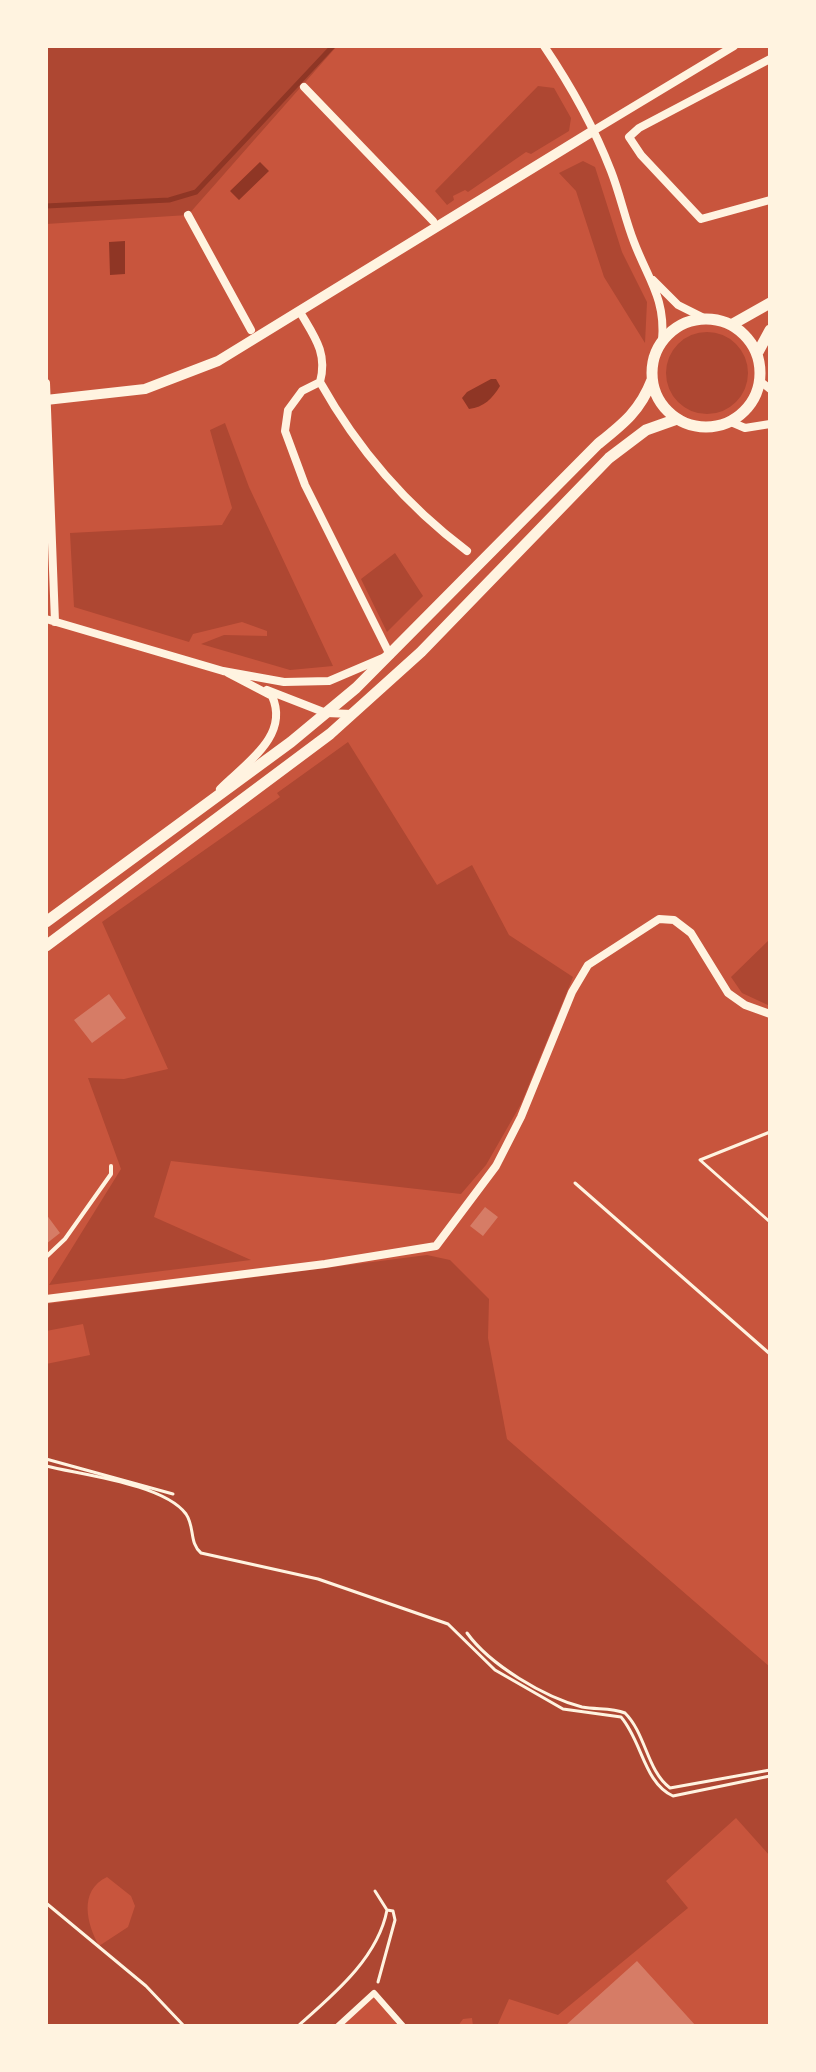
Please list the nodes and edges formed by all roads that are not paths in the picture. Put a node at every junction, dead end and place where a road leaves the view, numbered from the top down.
1 (544, 46) edge
2 (734, 46) edge
3 (770, 59) edge
4 (304, 87) dead end
5 (593, 131) junction
6 (770, 200) edge
7 (188, 215) dead end
8 (433, 221) dead end
9 (652, 280) junction
10 (770, 303) edge
11 (300, 312) junction
12 (706, 319) junction
13 (731, 325) junction
14 (251, 330) dead end
15 (770, 330) edge
16 (662, 341) junction
17 (757, 354) junction
18 (652, 380) junction
19 (320, 382) junction
20 (46, 383) edge
21 (765, 385) edge
22 (46, 400) edge
23 (677, 419) junction
24 (731, 422) junction
25 (770, 424) edge
26 (467, 551) dead end
27 (51, 621) edge
28 (390, 655) junction
29 (223, 671) junction
30 (262, 689) junction
31 (326, 713) junction
32 (354, 714) junction
33 (200, 809) junction
34 (46, 922) edge
35 (46, 946) edge
36 (770, 1014) edge
37 (111, 1166) dead end
38 (46, 1257) edge
39 (46, 1299) edge
40 (338, 2026) edge
41 (403, 2026) edge

1 - 5 street
2 - 5 street
3 - 6 street
4 - 8 street
5 - 9 street
5 - 11 street
7 - 14 street
9 - 12 street
9 - 16 street
10 - 13 main road
11 - 19 street
11 - 22 street
12 - 13 main road
12 - 16 main road
13 - 17 main road
15 - 17 main road
16 - 18 main road
17 - 21 main road
18 - 23 main road
18 - 28 main road
19 - 26 street
19 - 28 street
20 - 22 street
21 - 24 main road
22 - 27 street
23 - 24 main road
23 - 32 main road
24 - 25 street
27 - 29 street
28 - 29 street
28 - 31 main road
29 - 30 street
30 - 31 street
30 - 33 street
31 - 32 street
31 - 33 main road
32 - 35 main road
33 - 34 main road
36 - 39 street
37 - 38 lane
40 - 41 street

